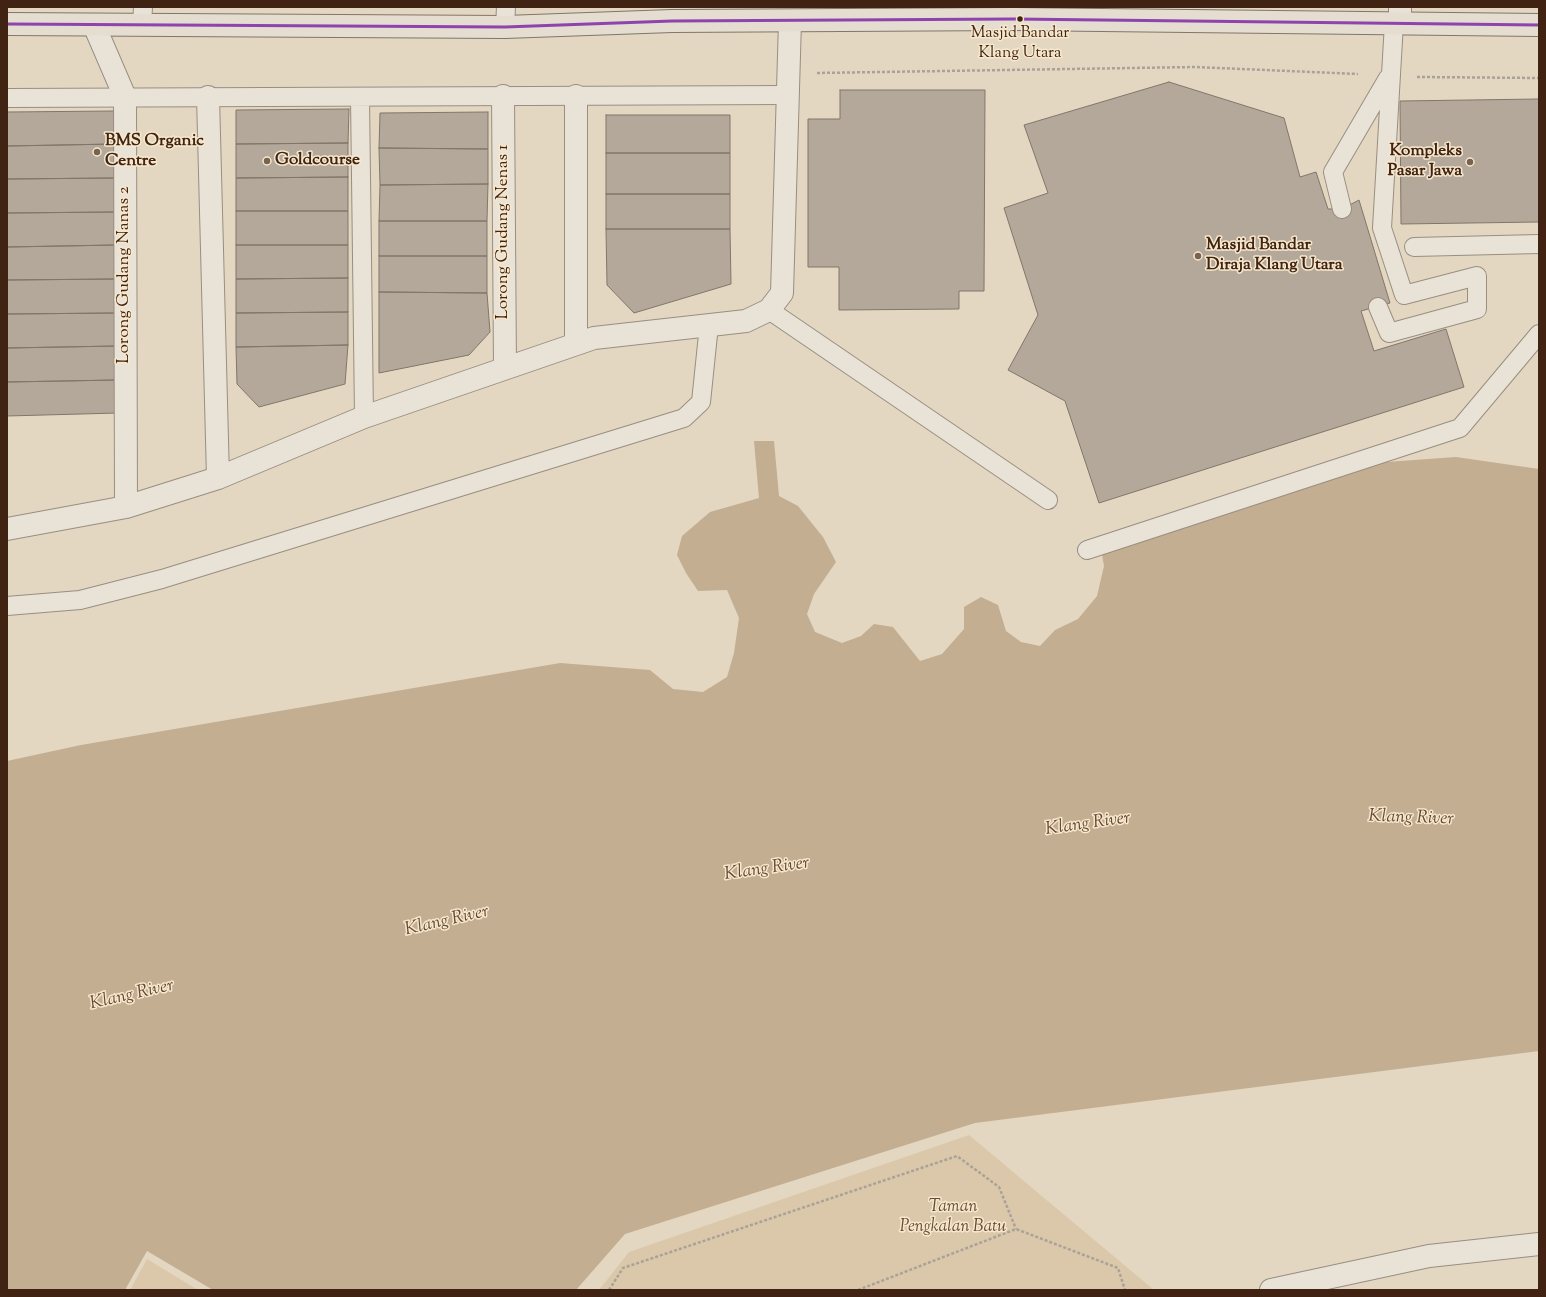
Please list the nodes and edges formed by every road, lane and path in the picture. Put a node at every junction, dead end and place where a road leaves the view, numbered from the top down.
1 (917, 13) edge
2 (1206, 14) edge
3 (143, 16) edge
4 (505, 17) edge
5 (1398, 18) edge
6 (790, 21) junction
7 (7, 24) edge
8 (94, 25) junction
9 (1539, 25) edge
10 (1390, 76) junction
11 (788, 95) junction
12 (503, 96) junction
13 (576, 96) junction
14 (125, 97) junction
15 (208, 97) junction
16 (360, 97) junction
17 (7, 98) edge
18 (1342, 209) dead end
19 (1539, 244) edge
20 (1414, 247) dead end
21 (1378, 307) dead end
22 (768, 310) junction
23 (709, 325) junction
24 (1539, 334) edge
25 (576, 344) junction
26 (505, 368) junction
27 (364, 417) junction
28 (218, 478) junction
29 (1048, 500) dead end
30 (126, 507) junction
31 (7, 529) edge
32 (1087, 550) dead end
33 (7, 606) edge
34 (1016, 1229) junction
35 (1539, 1244) edge
36 (609, 1290) edge
37 (858, 1290) edge
38 (1125, 1290) edge
39 (1271, 1290) edge

1 - 2 highway
1 - 6 highway
2 - 5 highway
3 - 4 highway
3 - 8 highway
4 - 6 highway
5 - 9 highway
5 - 10 lane
6 - 11 street
7 - 8 highway
8 - 14 street, Lorong Gudang Nanas 2
10 - 18 lane
10 - 21 lane
11 - 13 lane
11 - 22 street
12 - 13 lane
12 - 16 lane
12 - 26 street, Lorong Gudang Nenas 1
13 - 25 street
14 - 15 lane
14 - 17 lane
14 - 30 street, Lorong Gudang Nanas 2
15 - 16 lane
15 - 28 street
16 - 27 lane
19 - 20 lane
22 - 23 street
22 - 29 lane
23 - 25 street
23 - 33 lane
24 - 32 lane
25 - 26 street
26 - 27 street
27 - 28 street
28 - 30 street
30 - 31 street
34 - 36 path
34 - 37 path
34 - 38 path
35 - 39 street

